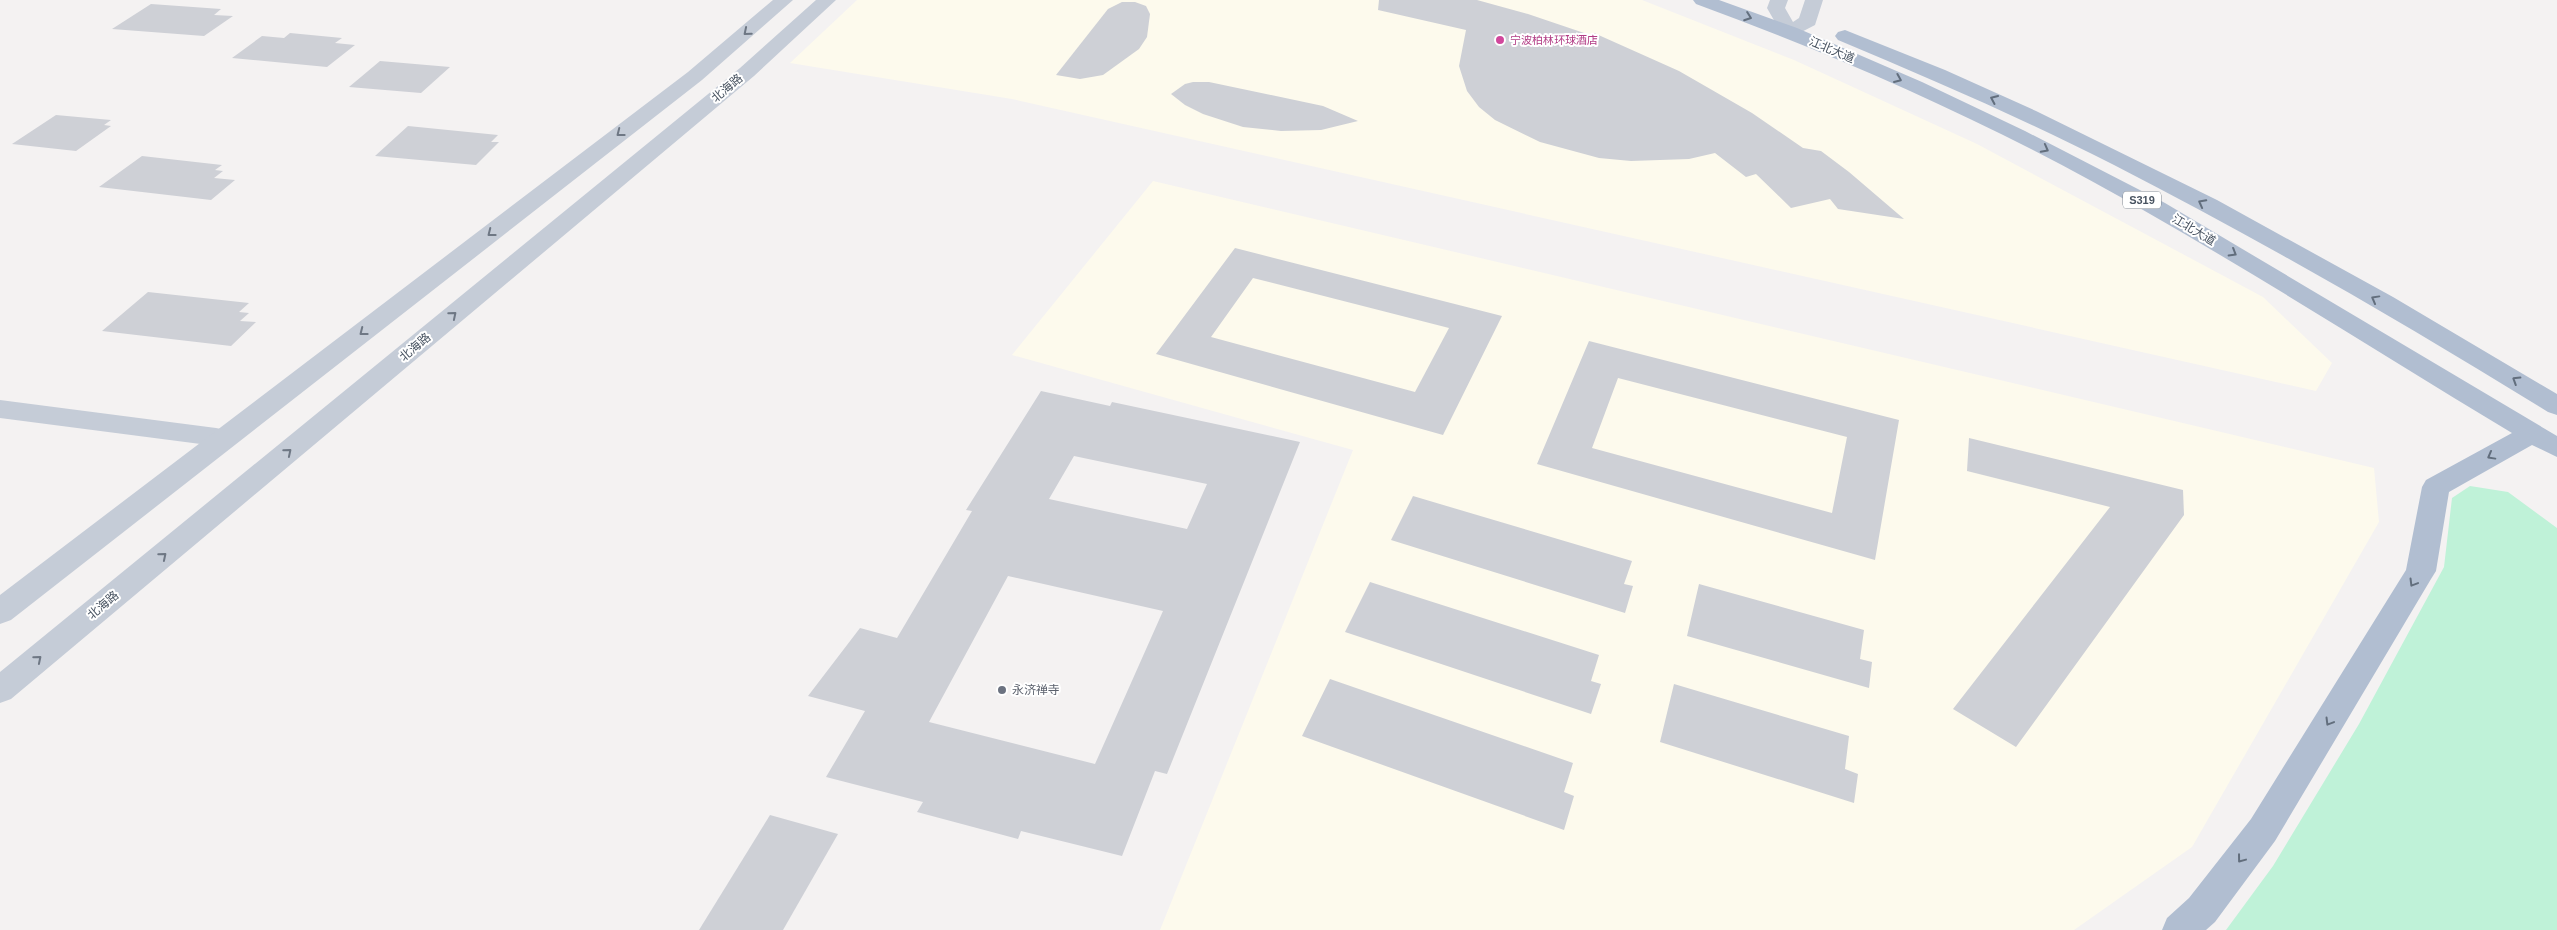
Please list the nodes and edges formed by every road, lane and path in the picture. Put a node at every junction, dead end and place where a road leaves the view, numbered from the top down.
1 (784, 0) edge
2 (827, 0) edge
3 (1702, 0) edge
4 (1756, 0) edge
5 (1814, 0) edge
6 (1778, 4) edge
7 (1799, 27) junction
8 (2557, 406) edge
9 (0, 409) edge
10 (216, 437) dead end
11 (2545, 440) edge
12 (0, 612) edge
13 (0, 690) edge
14 (2180, 930) edge

1 -> 12 street
13 -> 2 street, 北海路
3 -> 7 main road, 江北大道 / S319
4 - 6 main road, 江北大道 / S319
5 - 7 street
6 - 7 main road, 江北大道 / S319
8 -> 7 main road, 江北大道 / S319
7 -> 11 main road, 江北大道 / S319
9 - 10 street
11 -> 14 main road

